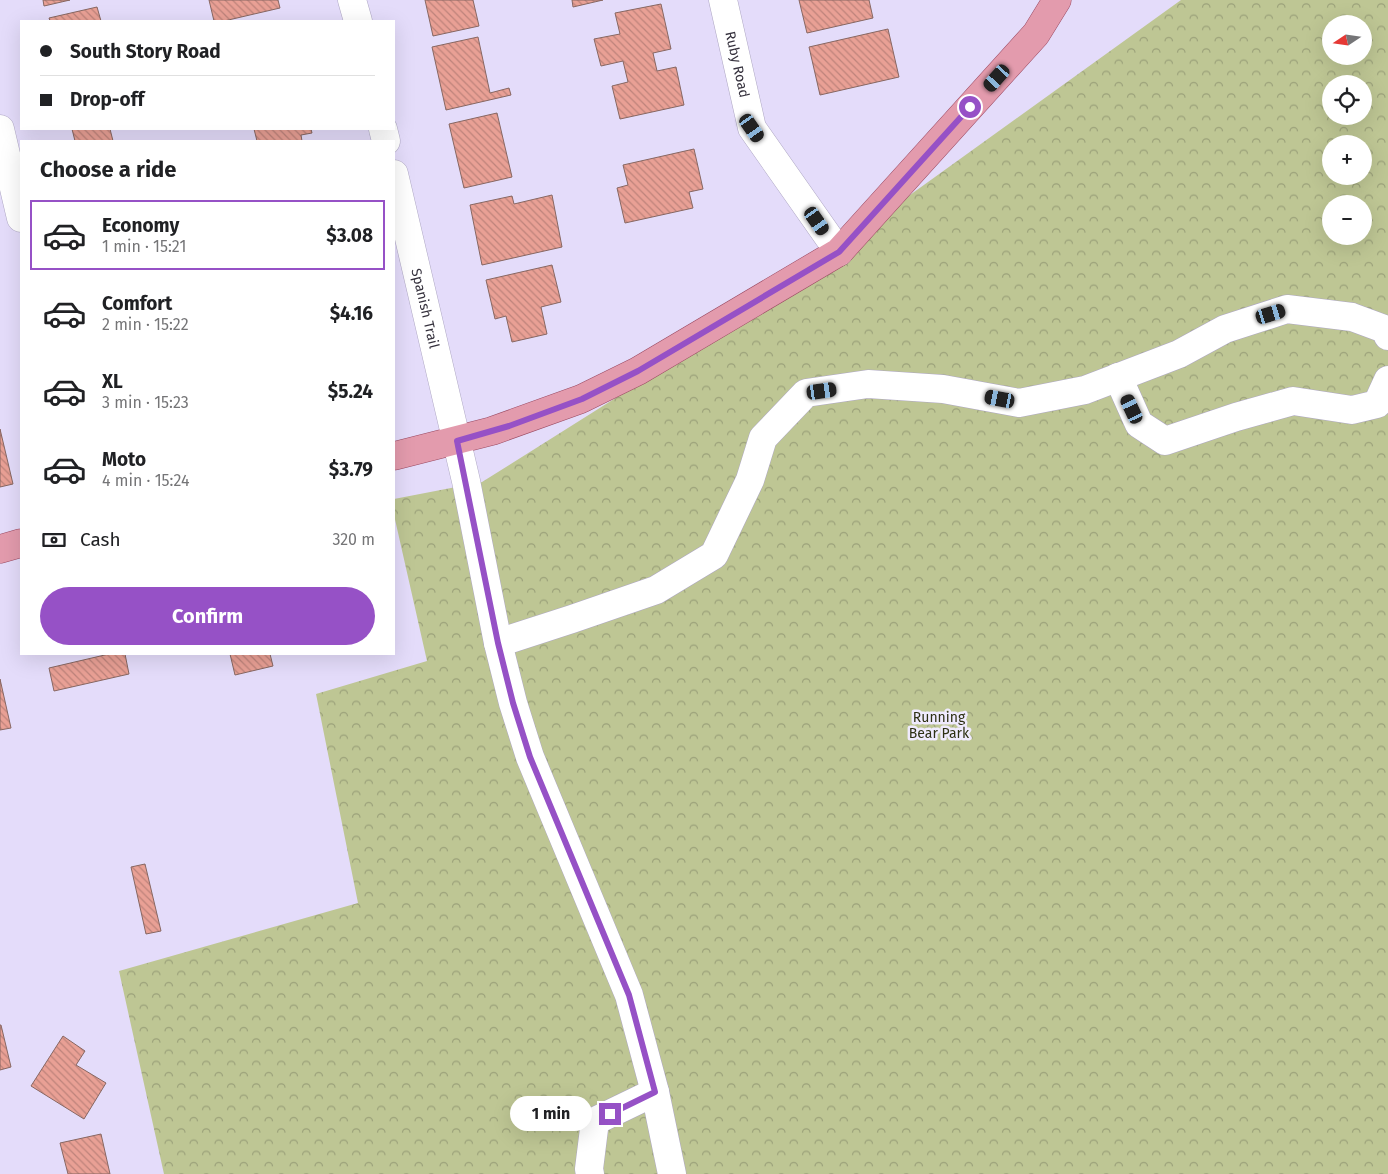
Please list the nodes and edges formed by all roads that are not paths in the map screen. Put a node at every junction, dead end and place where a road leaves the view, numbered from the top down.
1 (352, 0) edge
2 (724, 0) edge
3 (1057, 0) edge
4 (358, 20) edge
5 (0, 129) edge
6 (395, 178) edge
7 (20, 214) edge
8 (839, 252) junction
9 (1388, 336) edge
10 (1118, 377) junction
11 (1388, 380) edge
12 (457, 441) junction
13 (395, 456) edge
14 (20, 543) edge
15 (0, 548) edge
16 (498, 643) junction
17 (655, 1092) junction
18 (590, 1174) edge
19 (672, 1174) edge

1 - 4 street
2 - 8 street, Ruby Road
3 - 8 main road
5 - 7 street
6 - 12 street, Spanish Trail
8 - 12 main road
9 - 10 street
10 - 11 street
10 - 16 street
12 - 13 main road
12 - 16 street, Spanish Trail
14 - 15 main road
16 - 17 street, Spanish Trail
17 - 18 street
17 - 19 street, Spanish Trail

